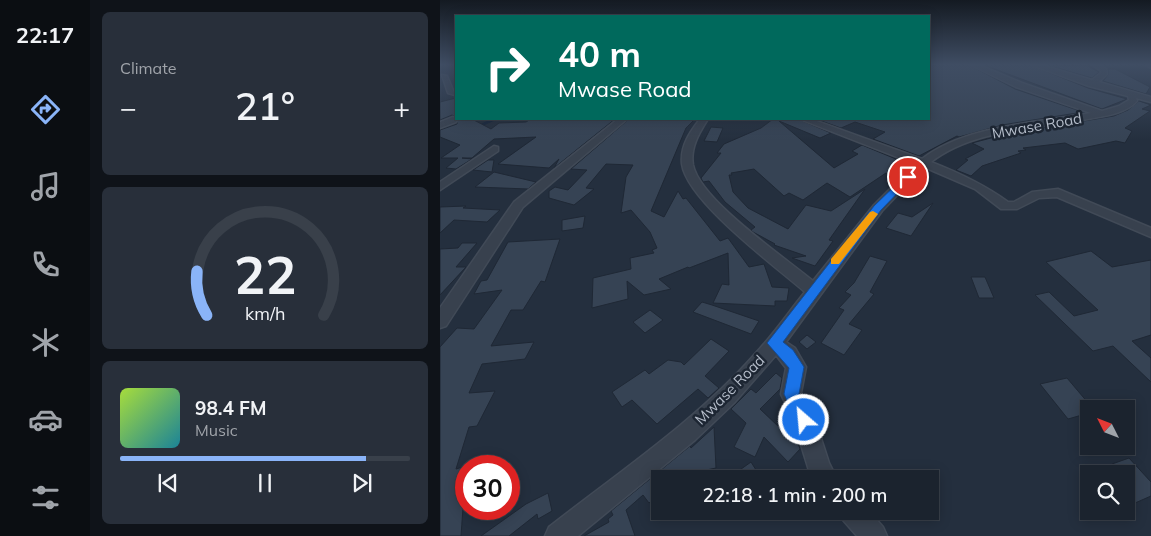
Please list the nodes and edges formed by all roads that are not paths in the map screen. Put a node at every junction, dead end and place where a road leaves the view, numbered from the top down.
1 (1033, 90) edge
2 (1112, 90) edge
3 (1132, 96) junction
4 (1151, 100) edge
5 (1101, 114) junction
6 (453, 120) dead end
7 (622, 120) edge
8 (703, 120) edge
9 (807, 120) edge
10 (440, 124) edge
11 (494, 149) dead end
12 (924, 164) junction
13 (440, 187) edge
14 (1151, 233) edge
15 (813, 290) junction
16 (440, 321) edge
17 (774, 343) junction
18 (820, 470) edge
19 (860, 520) edge
20 (558, 536) edge
21 (874, 536) edge

1 - 5 street
2 - 3 street
3 - 4 street
3 - 5 street, Mwase Road
5 - 12 street, Mwase Road
6 - 10 street
7 - 16 street
8 - 15 street
9 - 12 street
11 - 13 street
12 - 14 street
12 - 15 street, Mwase Road
15 - 17 street, Mwase Road
17 - 18 street
17 - 20 street, Mwase Road
19 - 21 street

